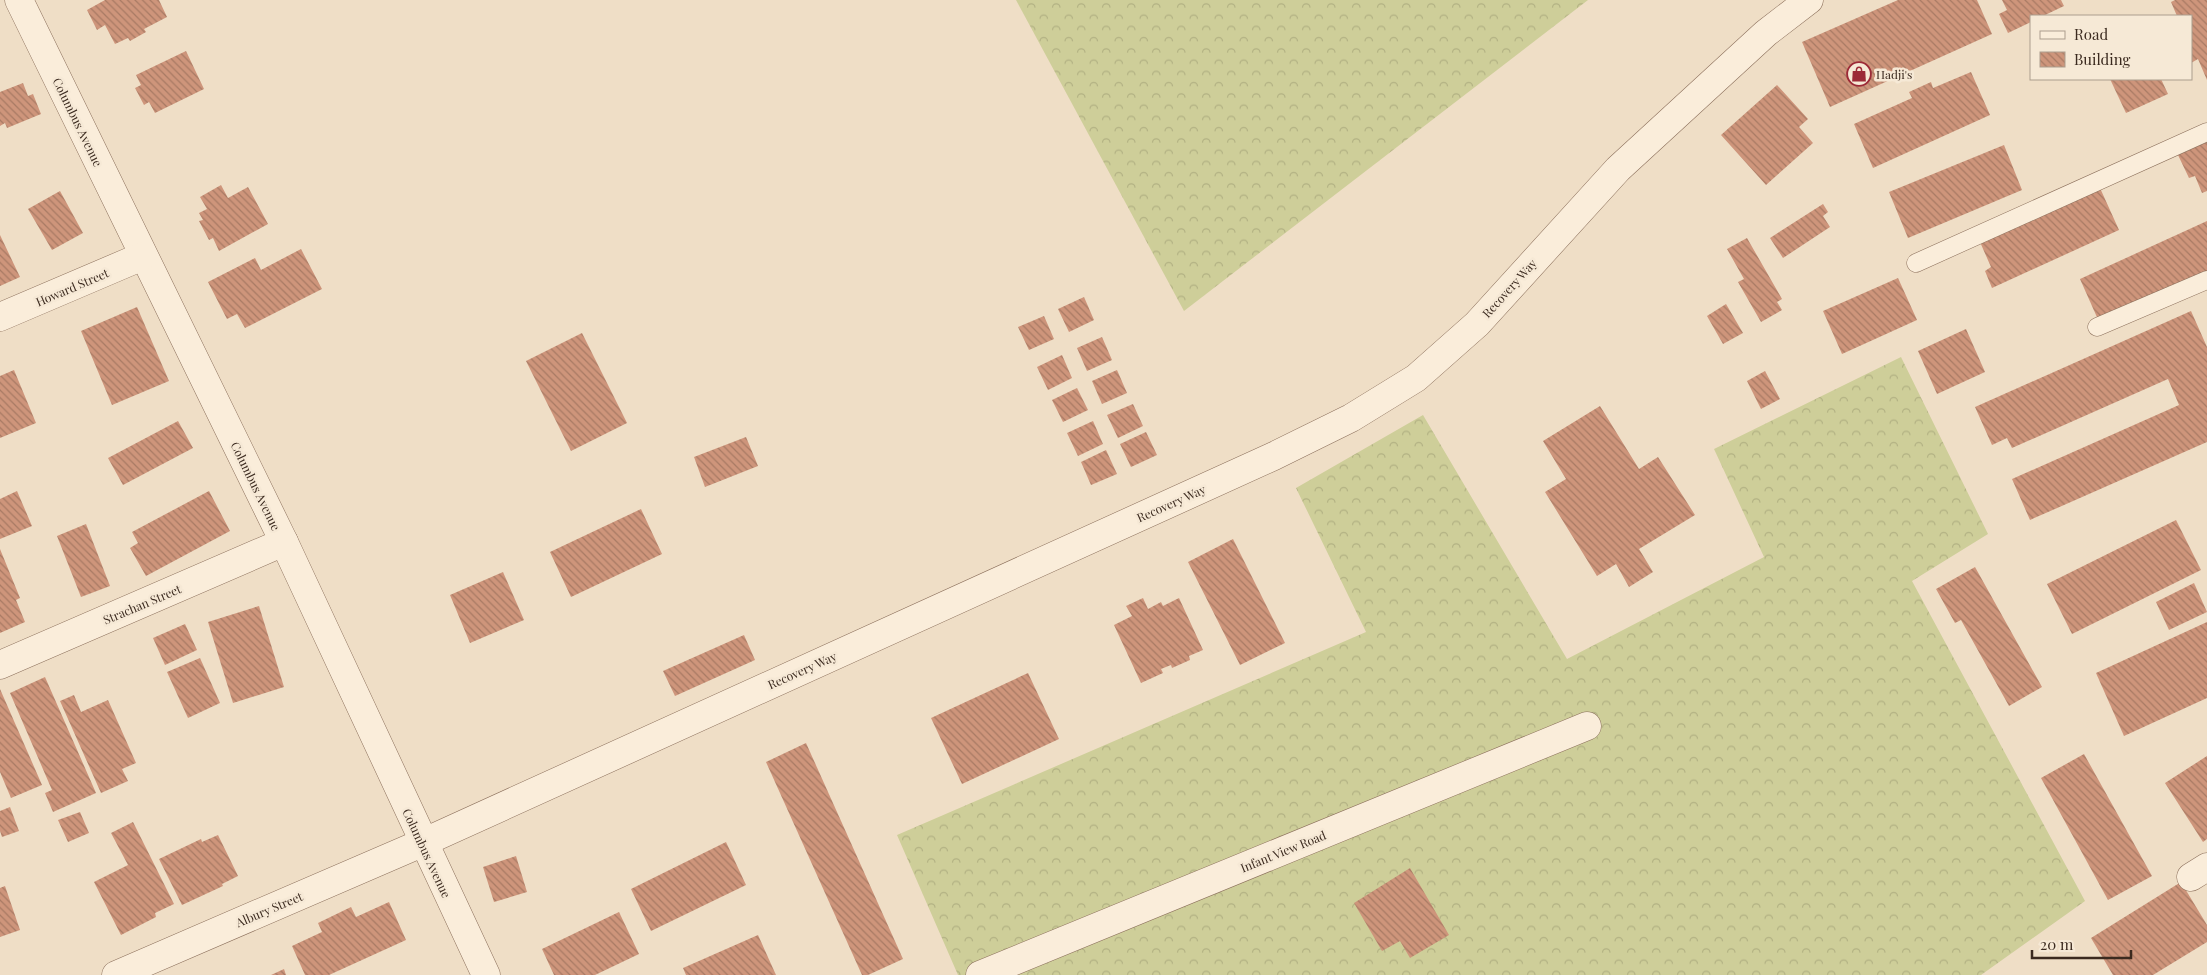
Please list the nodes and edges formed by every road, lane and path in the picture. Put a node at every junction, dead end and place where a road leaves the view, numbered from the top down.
1 (19, 0) edge
2 (1809, 0) edge
3 (2207, 132) edge
4 (143, 256) junction
5 (1916, 262) dead end
6 (2207, 280) edge
7 (0, 317) edge
8 (2097, 327) dead end
9 (284, 542) junction
10 (0, 665) edge
11 (1587, 726) dead end
12 (422, 842) junction
13 (116, 975) edge
14 (486, 975) edge
15 (980, 975) edge

1 - 4 street, Columbus Avenue
2 - 12 street, Recovery Way
3 - 5 lane
4 - 7 street, Howard Street
4 - 9 street, Columbus Avenue
6 - 8 lane
9 - 10 street, Strachan Street
9 - 12 street, Columbus Avenue
11 - 15 street, Infant View Road
12 - 13 street, Albury Street
12 - 14 street, Columbus Avenue

